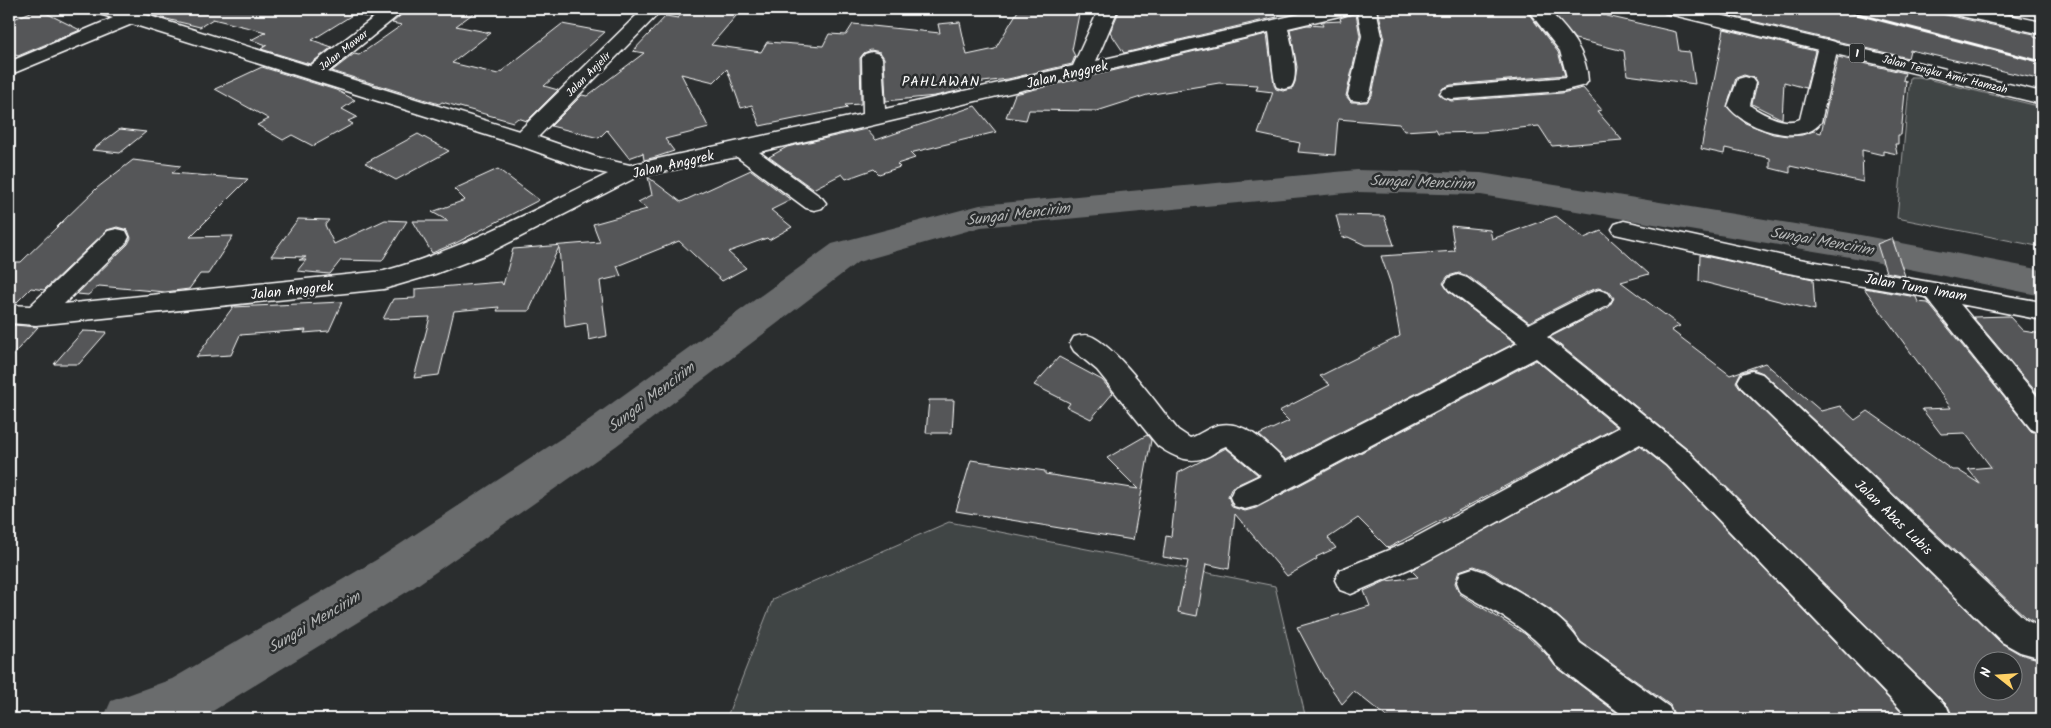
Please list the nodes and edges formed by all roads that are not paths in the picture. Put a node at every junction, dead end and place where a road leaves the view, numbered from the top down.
1 (104, 9) edge
2 (397, 9) edge
3 (654, 9) edge
4 (1108, 9) edge
5 (1345, 9) edge
6 (1367, 9) edge
7 (1536, 9) edge
8 (1672, 9) edge
9 (1731, 9) edge
10 (1954, 9) edge
11 (131, 13) edge
12 (1278, 25) junction
13 (2042, 28) edge
14 (1828, 46) junction
15 (872, 58) dead end
16 (9, 69) edge
17 (1081, 71) junction
18 (313, 74) junction
19 (1284, 83) dead end
20 (1745, 83) dead end
21 (2042, 85) edge
22 (1451, 93) dead end
23 (1359, 96) dead end
24 (2042, 98) edge
25 (874, 117) junction
26 (523, 139) junction
27 (741, 149) junction
28 (630, 172) junction
29 (814, 203) dead end
30 (1624, 229) dead end
31 (117, 237) dead end
32 (1458, 284) dead end
33 (1934, 290) junction
34 (1599, 299) dead end
35 (2042, 311) edge
36 (9, 314) edge
37 (36, 316) junction
38 (1532, 341) junction
39 (1084, 344) dead end
40 (1752, 381) dead end
41 (2042, 422) edge
42 (1642, 428) junction
43 (1282, 476) junction
44 (1245, 497) dead end
45 (1351, 580) dead end
46 (1473, 582) dead end
47 (2042, 642) edge
48 (1656, 719) edge
49 (1934, 719) edge

1 - 11 street
2 - 18 street, Jalan Mawar
3 - 26 street, Jalan Anjelir
4 - 17 street
5 - 12 street, Jalan Anggrek
6 - 23 street
7 - 22 street
8 - 14 street, Jalan Tengku Amir Hamzah / 1
9 - 21 street, Jalan Tengku Amir Hamzah / 1
10 - 13 street
11 - 16 street
11 - 18 street
12 - 17 street, Jalan Anggrek
12 - 19 street
14 - 20 street
14 - 24 street, Jalan Tengku Amir Hamzah / 1
15 - 25 street
17 - 25 street, Jalan Anggrek
18 - 26 street
25 - 27 street, Jalan Anggrek
26 - 28 street
27 - 28 street, Jalan Anggrek
27 - 29 street
28 - 37 street, Jalan Anggrek
30 - 33 street, Jalan Tuna Imam
31 - 37 street
32 - 38 street
33 - 35 street, Jalan Tuna Imam
33 - 41 street
34 - 38 street
36 - 37 street, Jalan Anggrek
38 - 42 street
38 - 43 street
39 - 43 street
40 - 47 street, Jalan Abas Lubis
42 - 45 street
42 - 49 street
43 - 44 street
46 - 48 street

